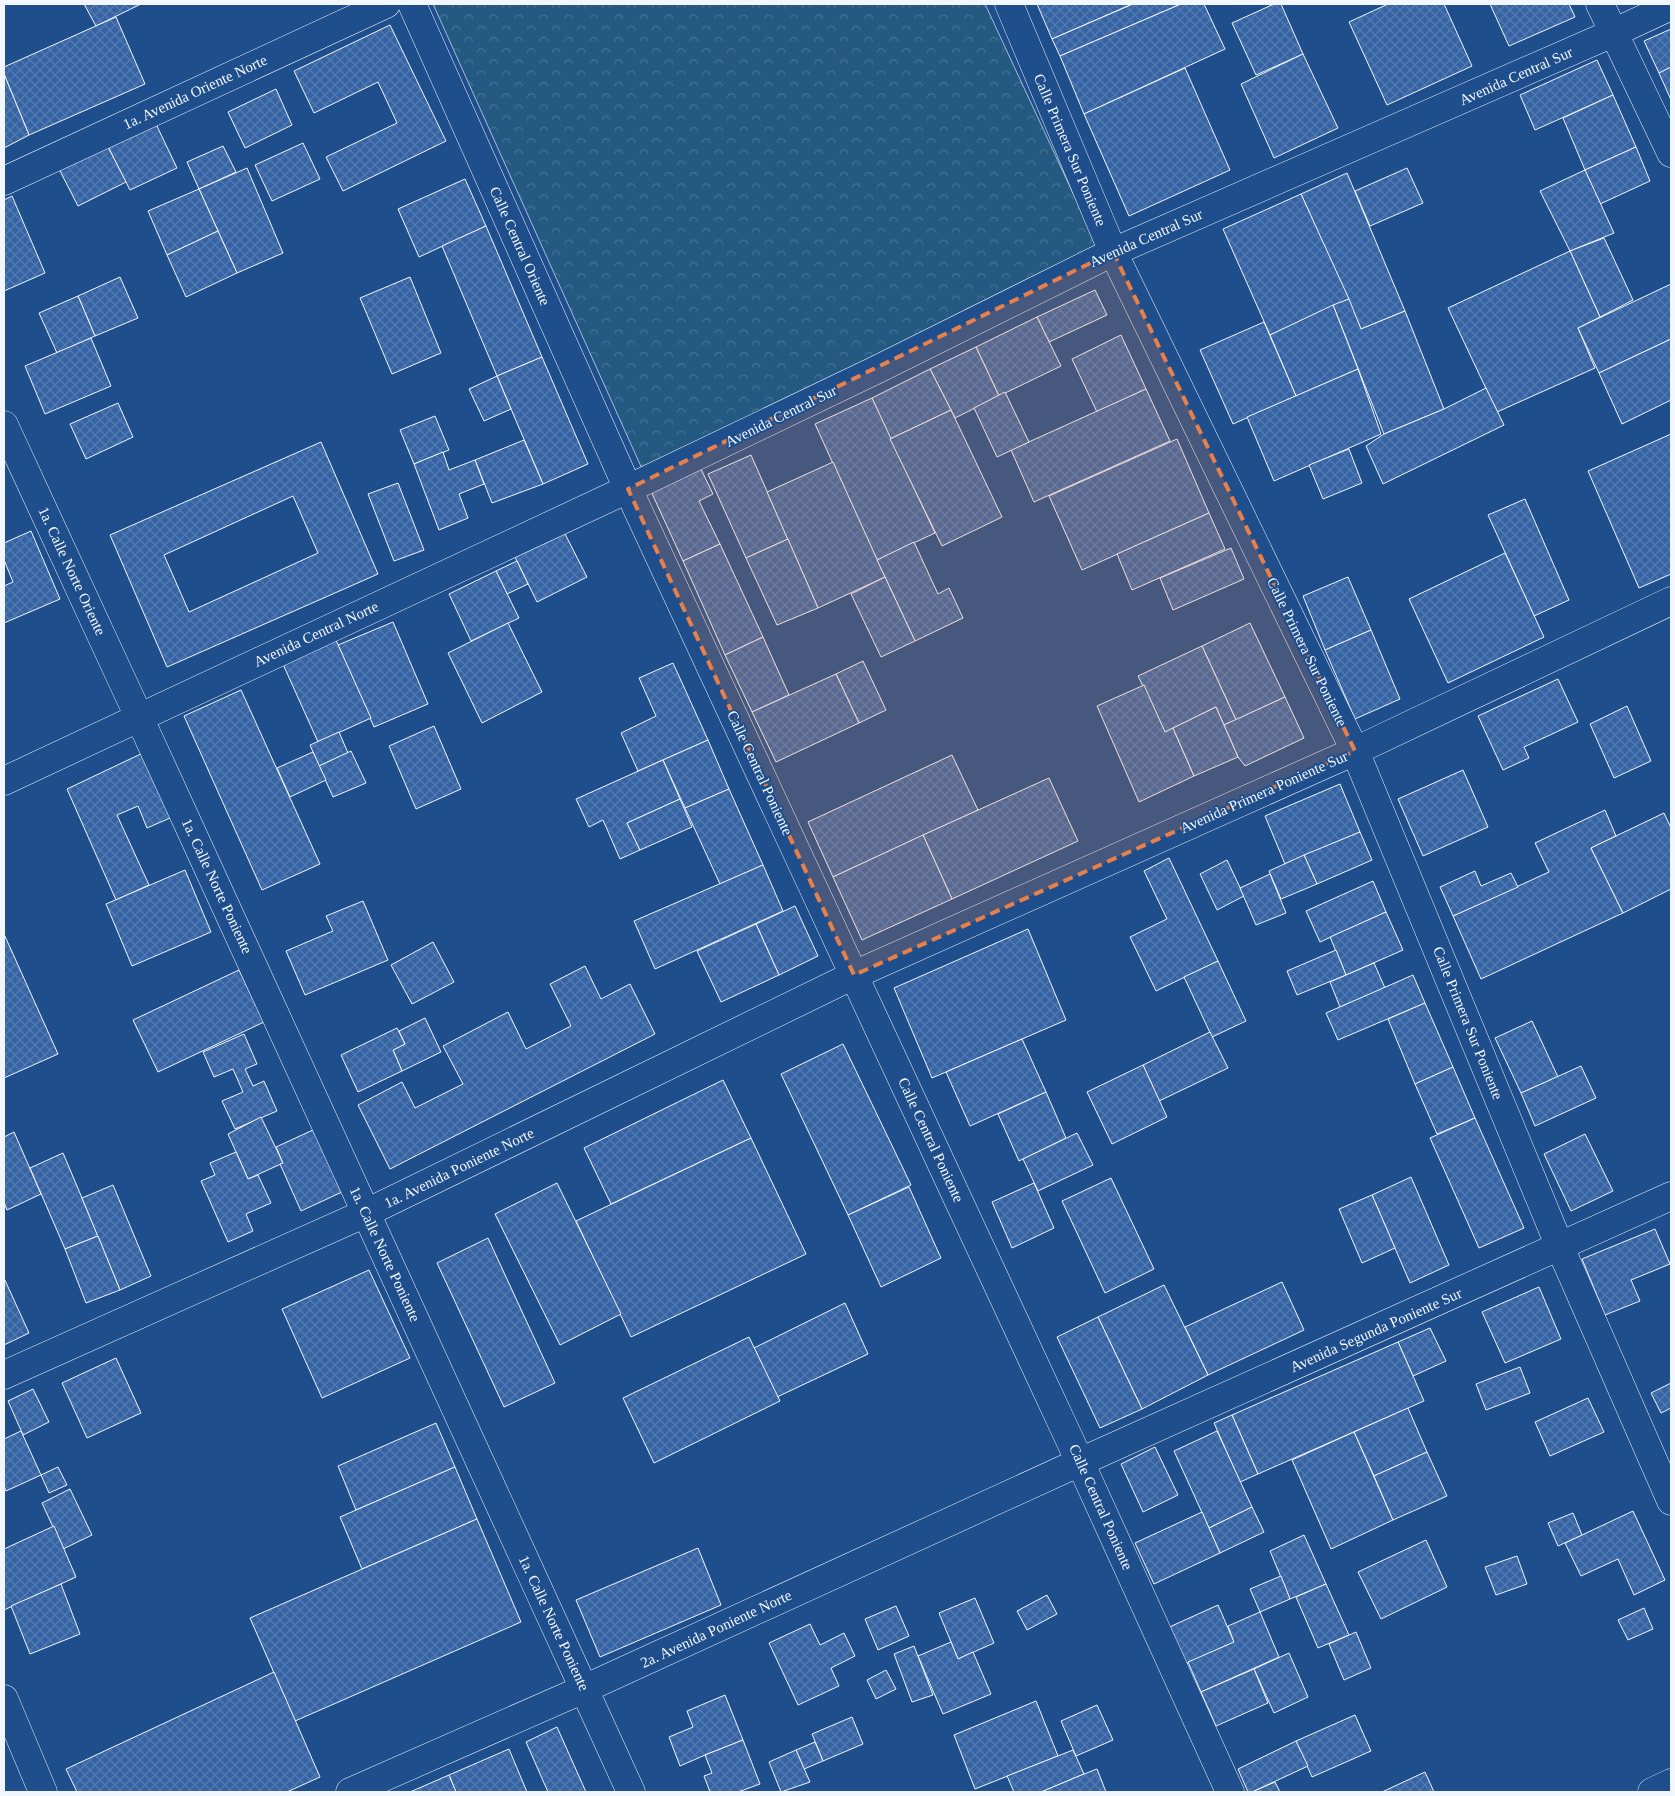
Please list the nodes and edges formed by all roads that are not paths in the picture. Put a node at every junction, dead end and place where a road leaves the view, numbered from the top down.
1 (386, 4) edge
2 (412, 4) edge
3 (1009, 4) edge
4 (1600, 4) edge
5 (1671, 6) edge
6 (1614, 33) junction
7 (1671, 153) edge
8 (4, 181) edge
9 (1113, 252) junction
10 (4, 425) edge
11 (628, 489) junction
12 (1671, 600) edge
13 (139, 717) junction
14 (1355, 751) junction
15 (4, 780) edge
16 (854, 976) junction
17 (1671, 1196) edge
18 (366, 1213) junction
19 (1560, 1247) junction
20 (4, 1375) edge
21 (1080, 1462) junction
22 (1671, 1500) edge
23 (584, 1688) junction
24 (4, 1699) edge
25 (1671, 1783) edge
26 (43, 1792) edge
27 (350, 1792) edge
28 (631, 1792) edge
29 (1230, 1792) edge
30 (1652, 1792) edge

1 - 8 street, 1a. Avenida Oriente Norte
2 - 11 street, Calle Central Oriente
3 - 9 street, Calle Primera Sur Poniente
4 - 6 street
5 - 6 street, Avenida Central Sur
6 - 7 street
6 - 9 street, Avenida Central Sur
9 - 11 street, Avenida Central Sur
9 - 14 street, Calle Primera Sur Poniente
10 - 13 street, 1a. Calle Norte Oriente
11 - 13 street, Avenida Central Norte
11 - 16 street, Calle Central Poniente
12 - 14 street, Avenida Primera Poniente Sur
13 - 15 street, Avenida Central Norte
13 - 18 street, 1a. Calle Norte Poniente
14 - 16 street, Avenida Primera Poniente Sur
14 - 19 street, Calle Primera Sur Poniente
16 - 18 street, 1a. Avenida Poniente Norte
16 - 21 street, Calle Central Poniente
17 - 19 street, Avenida Segunda Poniente Sur
18 - 20 street, 1a. Avenida Poniente Norte
18 - 23 street, 1a. Calle Norte Poniente
19 - 21 street, Avenida Segunda Poniente Sur
19 - 22 street, Calle Primera Sur Poniente
21 - 23 street, 2a. Avenida Poniente Norte
21 - 29 street, Calle Central Poniente
23 - 27 street, 2a. Avenida Poniente Norte
23 - 28 street, 1a. Calle Norte Poniente
24 - 26 street
25 - 30 street

